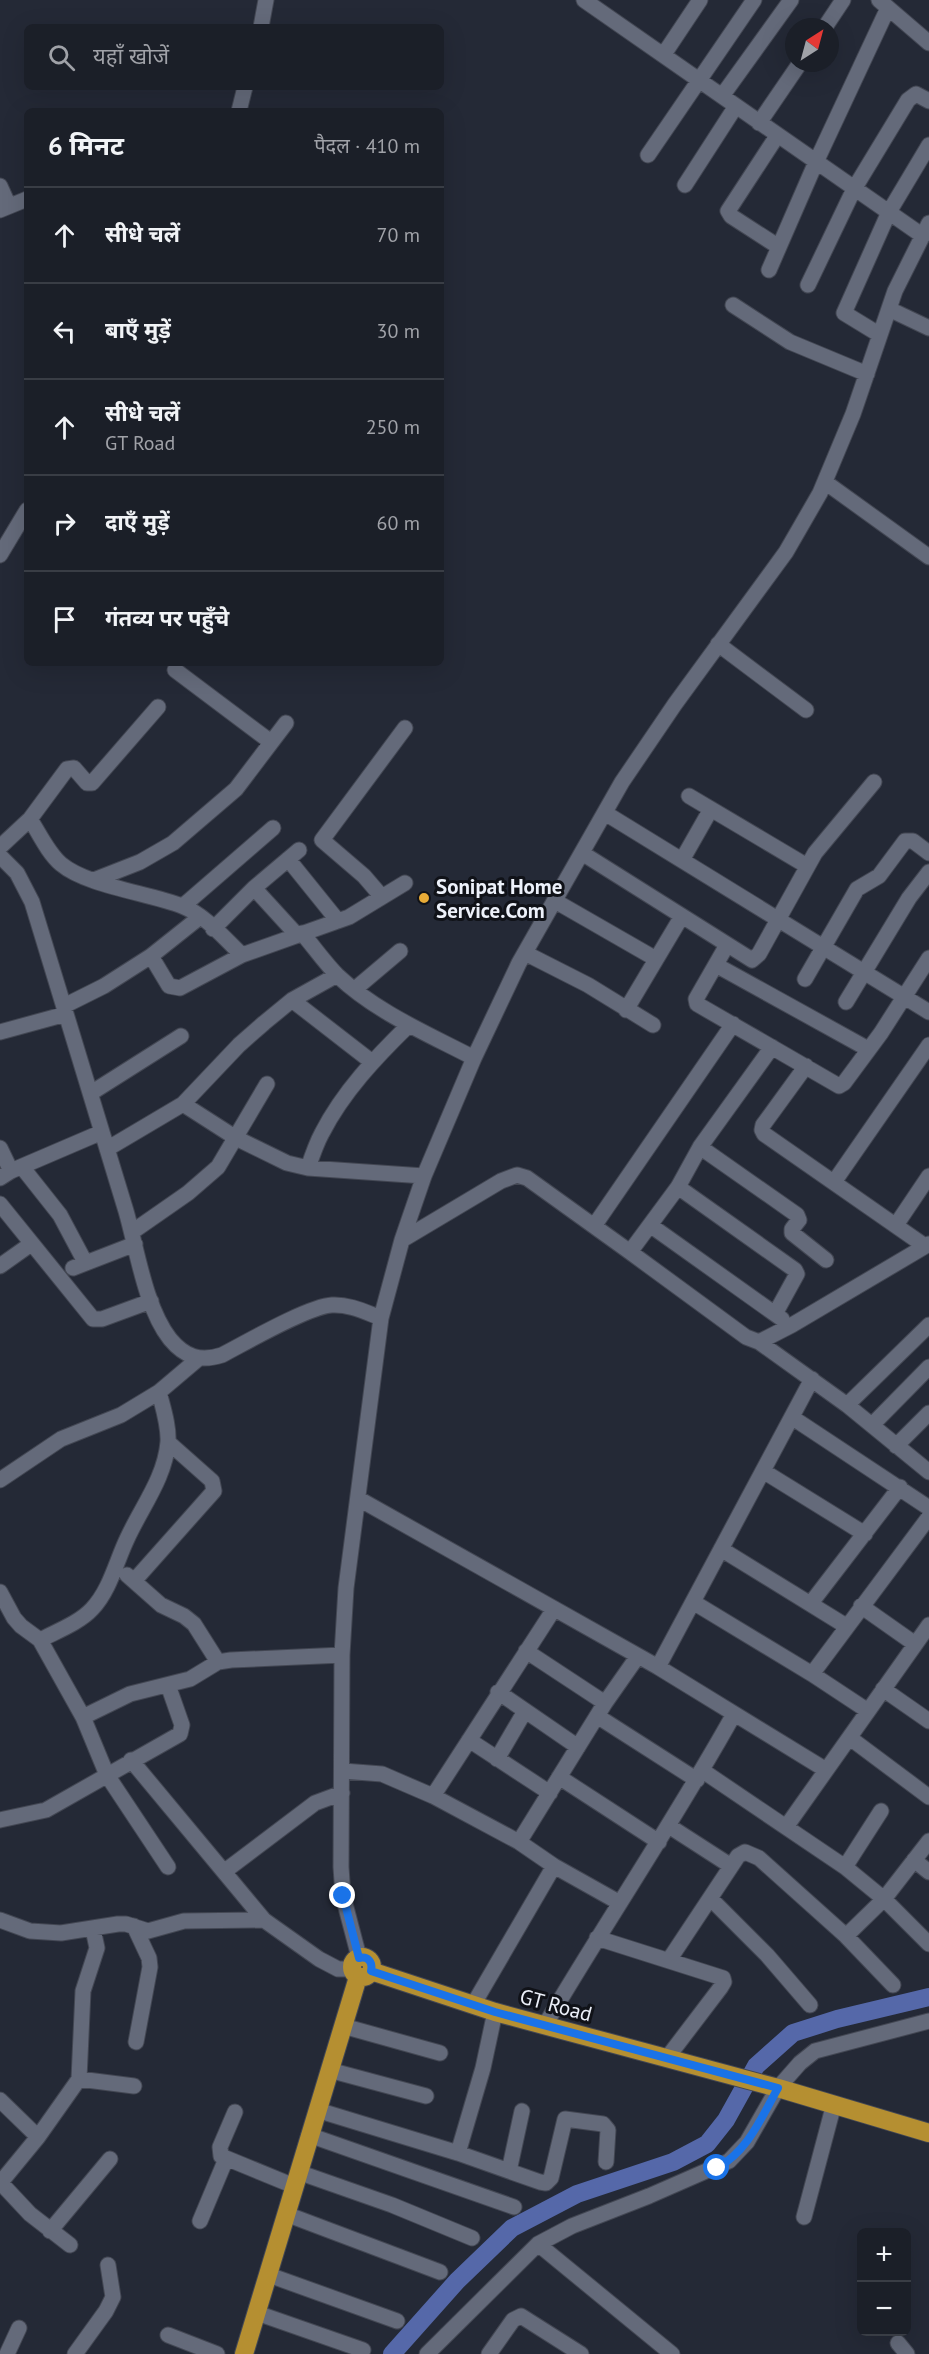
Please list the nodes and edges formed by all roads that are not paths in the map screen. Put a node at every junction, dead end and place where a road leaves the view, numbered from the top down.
1 (266, 0) edge
2 (700, 0) edge
3 (754, 0) edge
4 (791, 0) edge
5 (843, 0) edge
6 (590, 2) edge
7 (884, 4) edge
8 (831, 18) edge
9 (262, 24) edge
10 (929, 43) edge
11 (664, 54) junction
12 (794, 72) edge
13 (698, 79) junction
14 (244, 90) edge
15 (722, 96) junction
16 (929, 101) edge
17 (736, 106) junction
18 (240, 108) edge
19 (759, 123) junction
20 (777, 136) junction
21 (929, 145) edge
22 (648, 155) dead end
23 (816, 162) junction
24 (686, 184) dead end
25 (0, 186) edge
26 (854, 189) junction
27 (24, 200) edge
28 (4, 208) edge
29 (888, 212) junction
30 (926, 229) edge
31 (779, 247) junction
32 (769, 270) dead end
33 (808, 285) dead end
34 (732, 305) dead end
35 (889, 309) junction
36 (929, 328) edge
37 (880, 334) junction
38 (867, 374) junction
39 (825, 482) junction
40 (24, 515) edge
41 (0, 555) edge
42 (929, 557) edge
43 (718, 644) junction
44 (175, 670) dead end
45 (158, 706) dead end
46 (806, 710) dead end
47 (285, 723) dead end
48 (405, 728) dead end
49 (271, 742) junction
50 (874, 782) dead end
51 (689, 796) dead end
52 (711, 808) junction
53 (605, 813) junction
54 (30, 819) junction
55 (273, 828) dead end
56 (0, 847) edge
57 (582, 853) junction
58 (929, 853) edge
59 (0, 856) edge
60 (682, 860) junction
61 (807, 866) junction
62 (929, 872) edge
63 (94, 880) junction
64 (405, 883) dead end
65 (254, 888) junction
66 (382, 897) junction
67 (555, 901) junction
68 (183, 906) junction
69 (682, 916) junction
70 (200, 917) junction
71 (778, 918) junction
72 (338, 921) junction
73 (213, 929) junction
74 (300, 934) junction
75 (727, 945) junction
76 (823, 945) junction
77 (400, 951) dead end
78 (525, 953) junction
79 (242, 955) junction
80 (151, 956) junction
81 (929, 958) edge
82 (656, 959) junction
83 (716, 965) junction
84 (865, 971) junction
85 (337, 975) junction
86 (805, 979) dead end
87 (355, 990) junction
88 (904, 995) junction
89 (292, 1000) junction
90 (846, 1002) dead end
91 (65, 1010) junction
92 (626, 1010) junction
93 (929, 1012) edge
94 (733, 1024) junction
95 (409, 1025) junction
96 (652, 1025) dead end
97 (0, 1032) edge
98 (181, 1036) dead end
99 (929, 1045) edge
100 (772, 1047) junction
101 (868, 1049) junction
102 (474, 1058) junction
103 (372, 1062) junction
104 (806, 1066) junction
105 (267, 1084) dead end
106 (91, 1093) junction
107 (183, 1104) junction
108 (102, 1132) junction
109 (236, 1138) junction
110 (700, 1147) junction
111 (0, 1148) edge
112 (107, 1149) junction
113 (308, 1167) junction
114 (11, 1172) edge
115 (424, 1176) junction
116 (929, 1176) edge
117 (834, 1182) junction
118 (678, 1187) junction
119 (0, 1204) edge
120 (650, 1225) junction
121 (896, 1225) junction
122 (594, 1226) junction
123 (134, 1238) junction
124 (402, 1240) junction
125 (31, 1244) junction
126 (927, 1245) edge
127 (630, 1251) junction
128 (826, 1260) dead end
129 (0, 1266) edge
130 (151, 1301) junction
131 (775, 1314) junction
132 (381, 1318) junction
133 (792, 1325) junction
134 (929, 1325) edge
135 (759, 1342) junction
136 (198, 1359) junction
137 (929, 1367) edge
138 (812, 1379) junction
139 (159, 1392) junction
140 (846, 1405) junction
141 (929, 1413) edge
142 (793, 1418) junction
143 (872, 1425) junction
144 (168, 1442) junction
145 (896, 1446) junction
146 (926, 1464) edge
147 (763, 1471) junction
148 (0, 1480) edge
149 (900, 1487) junction
150 (359, 1499) junction
151 (929, 1508) edge
152 (929, 1517) edge
153 (865, 1534) junction
154 (721, 1549) junction
155 (117, 1567) junction
156 (134, 1581) junction
157 (693, 1602) junction
158 (2, 1603) edge
159 (811, 1603) junction
160 (861, 1606) junction
161 (554, 1609) junction
162 (846, 1626) junction
163 (923, 1636) edge
164 (40, 1640) junction
165 (526, 1651) junction
166 (342, 1655) junction
167 (638, 1656) junction
168 (218, 1662) junction
169 (658, 1667) junction
170 (812, 1674) junction
171 (168, 1685) junction
172 (883, 1689) junction
173 (498, 1692) junction
174 (605, 1703) junction
175 (525, 1711) junction
176 (867, 1711) junction
177 (734, 1714) junction
178 (597, 1716) junction
179 (83, 1717) junction
180 (929, 1721) edge
181 (850, 1738) junction
182 (469, 1740) junction
183 (578, 1747) junction
184 (496, 1759) junction
185 (131, 1760) junction
186 (826, 1770) junction
187 (342, 1771) junction
188 (107, 1775) junction
189 (700, 1776) junction
190 (559, 1777) junction
191 (550, 1792) junction
192 (342, 1793) junction
193 (433, 1796) junction
194 (929, 1797) edge
195 (881, 1810) dead end
196 (0, 1820) edge
197 (669, 1826) junction
198 (786, 1827) junction
199 (929, 1841) edge
200 (519, 1842) junction
201 (659, 1842) junction
202 (914, 1860) junction
203 (554, 1866) junction
204 (731, 1866) junction
205 (168, 1867) dead end
206 (845, 1868) junction
207 (225, 1871) junction
208 (929, 1872) edge
209 (710, 1898) junction
210 (884, 1899) junction
211 (620, 1903) junction
212 (0, 1920) edge
213 (264, 1920) junction
214 (134, 1926) junction
215 (93, 1929) junction
216 (846, 1936) junction
217 (597, 1938) junction
218 (929, 1944) edge
219 (669, 1960) junction
220 (360, 1969) junction
221 (893, 1985) dead end
222 (473, 2005) junction
223 (810, 2005) dead end
224 (495, 2012) junction
225 (929, 2021) edge
226 (545, 2025) junction
227 (343, 2026) junction
228 (136, 2042) dead end
229 (440, 2052) dead end
230 (667, 2058) junction
231 (329, 2070) junction
232 (79, 2079) junction
233 (134, 2086) dead end
234 (773, 2087) junction
235 (426, 2096) dead end
236 (0, 2100) edge
237 (834, 2104) junction
238 (317, 2110) junction
239 (522, 2111) dead end
240 (235, 2112) dead end
241 (929, 2133) edge
242 (309, 2135) junction
243 (38, 2137) junction
244 (458, 2152) junction
245 (110, 2159) dead end
246 (226, 2159) junction
247 (606, 2162) dead end
248 (509, 2171) junction
249 (296, 2179) junction
250 (0, 2182) edge
251 (514, 2207) dead end
252 (286, 2214) junction
253 (804, 2217) dead end
254 (200, 2221) dead end
255 (50, 2231) junction
256 (472, 2238) dead end
257 (538, 2244) junction
258 (69, 2245) dead end
259 (108, 2265) dead end
260 (440, 2272) dead end
261 (268, 2275) junction
262 (257, 2313) junction
263 (397, 2321) dead end
264 (19, 2328) dead end
265 (168, 2335) dead end
266 (363, 2350) dead end
267 (7, 2354) edge
268 (75, 2354) edge
269 (217, 2354) edge
270 (244, 2354) edge
271 (427, 2354) edge
272 (489, 2354) edge
273 (581, 2354) edge
274 (672, 2354) edge

1 - 9 street
2 - 11 street
3 - 13 street
4 - 15 street
5 - 8 street
6 - 11 street
7 - 10 street
7 - 23 street
11 - 13 street
12 - 19 street
13 - 15 street
13 - 22 street
14 - 18 street
15 - 17 street
16 - 26 street
17 - 19 street
17 - 24 street
19 - 20 street
20 - 23 street
20 - 31 street
21 - 29 street
23 - 26 street
23 - 31 street
25 - 28 street
26 - 29 street
26 - 33 street
27 - 28 street
29 - 30 street
29 - 37 street
30 - 35 street
31 - 32 street
34 - 38 street
35 - 36 street
35 - 37 street
37 - 38 street
38 - 39 street
39 - 42 street
39 - 43 street
40 - 41 street
43 - 46 street
43 - 53 street
44 - 49 street
45 - 54 street
47 - 49 street
48 - 66 street
49 - 63 street
50 - 61 street
51 - 52 street
52 - 60 street
52 - 61 street
53 - 57 street
53 - 60 street
54 - 56 street
54 - 63 street
55 - 68 street
57 - 67 street
57 - 69 street
58 - 76 street
59 - 91 street
60 - 71 street
61 - 71 street
62 - 84 street
63 - 68 street
64 - 66 street
65 - 72 street
65 - 73 street
65 - 74 street
66 - 72 street
67 - 78 street
67 - 82 street
68 - 70 street
69 - 75 street
69 - 82 street
70 - 73 street
70 - 80 street
71 - 75 street
71 - 76 street
72 - 74 street
73 - 79 street
74 - 79 street
74 - 85 street
75 - 83 street
76 - 84 street
76 - 86 street
77 - 87 street
78 - 92 street
78 - 102 street
79 - 80 street
80 - 91 street
81 - 88 street
82 - 92 street
83 - 94 street
83 - 101 street
84 - 88 street
84 - 90 street
85 - 87 street
85 - 89 street
87 - 95 street
88 - 93 street
88 - 101 street
89 - 103 street
89 - 107 street
91 - 97 street
91 - 106 street
92 - 96 street
94 - 100 street
94 - 122 street
95 - 102 street
95 - 103 street
98 - 106 street
99 - 117 street
100 - 104 street
100 - 110 street
101 - 104 street
102 - 115 street
103 - 113 street
104 - 117 street
105 - 109 street
106 - 108 street
107 - 109 street
107 - 112 street
108 - 112 street
108 - 114 street
109 - 113 street
109 - 123 street
110 - 118 street
110 - 128 street
111 - 114 street
112 - 123 street
113 - 115 street
114 - 123 street
115 - 124 street
116 - 121 street
117 - 121 street
118 - 120 street
118 - 131 street
119 - 125 street
120 - 127 street
120 - 131 street
121 - 126 street
122 - 124 street
122 - 127 street
123 - 130 street
124 - 132 street
125 - 129 street
125 - 130 street
126 - 133 street
127 - 135 street
130 - 136 street
131 - 133 street
132 - 136 street
132 - 150 street
133 - 135 street
134 - 140 street
135 - 138 street
136 - 139 street
137 - 143 street
138 - 140 street
138 - 142 street
139 - 144 street
139 - 148 street
140 - 143 street
141 - 145 street
142 - 147 street
142 - 149 street
143 - 145 street
144 - 155 street
144 - 156 street
145 - 146 street
147 - 153 street
147 - 154 street
149 - 151 street
149 - 153 street
150 - 161 street
150 - 166 street
152 - 160 street
153 - 159 street
154 - 157 street
154 - 159 street
155 - 156 street
155 - 164 street
156 - 168 street
157 - 169 street
157 - 170 street
158 - 164 street
159 - 162 street
160 - 162 street
160 - 163 street
161 - 165 street
161 - 167 street
162 - 170 street
163 - 172 street
164 - 179 street
165 - 173 street
165 - 174 street
166 - 168 street
166 - 187 street
167 - 169 street
167 - 174 street
168 - 171 street
169 - 177 street
170 - 176 street
171 - 179 street
171 - 185 street
172 - 176 street
172 - 180 street
173 - 175 street
173 - 182 street
174 - 178 street
175 - 183 street
175 - 184 street
176 - 181 street
177 - 186 street
177 - 189 street
178 - 183 street
178 - 189 street
179 - 188 street
181 - 186 street
181 - 194 street
182 - 184 street
182 - 193 street
183 - 190 street
184 - 191 street
185 - 188 street
185 - 207 street
186 - 198 street
187 - 192 street
187 - 193 street
188 - 196 street
188 - 205 street
189 - 197 street
189 - 198 street
190 - 191 street
190 - 201 street
191 - 200 street
192 - 207 street
192 - 220 street
193 - 200 street
195 - 206 street
197 - 201 street
197 - 204 street
198 - 206 street
199 - 202 street
200 - 203 street
201 - 211 street
202 - 208 street
202 - 210 street
203 - 211 street
203 - 222 street
204 - 209 street
204 - 216 street
206 - 210 street
207 - 213 street
209 - 219 street
209 - 223 street
210 - 216 street
210 - 218 street
211 - 217 street
212 - 215 street
213 - 214 street
213 - 220 street
214 - 215 street
214 - 228 street
215 - 232 street
216 - 221 street
217 - 219 street
217 - 226 street
219 - 230 street
220 - 222 main road, GT Road
220 - 227 main road
222 - 224 main road, GT Road
224 - 226 main road, GT Road
224 - 244 street
225 - 234 street
226 - 230 main road, GT Road
227 - 229 street
227 - 231 main road
230 - 234 main road, GT Road
231 - 235 street
231 - 238 main road
232 - 233 street
232 - 243 street
234 - 237 main road, GT Road
234 - 257 street
236 - 243 street
237 - 241 main road, GT Road
237 - 253 street
238 - 242 main road
238 - 244 street
239 - 248 street
240 - 246 street
242 - 249 main road
242 - 251 street
243 - 250 street
244 - 248 street
245 - 255 street
246 - 249 street
246 - 254 street
247 - 248 street
249 - 252 main road
249 - 256 street
250 - 255 street
252 - 260 street
252 - 261 main road
255 - 258 street
257 - 271 street
257 - 274 street
259 - 268 street
261 - 262 main road
261 - 263 street
262 - 266 street
262 - 270 main road
264 - 267 street
265 - 269 street
272 - 273 street

